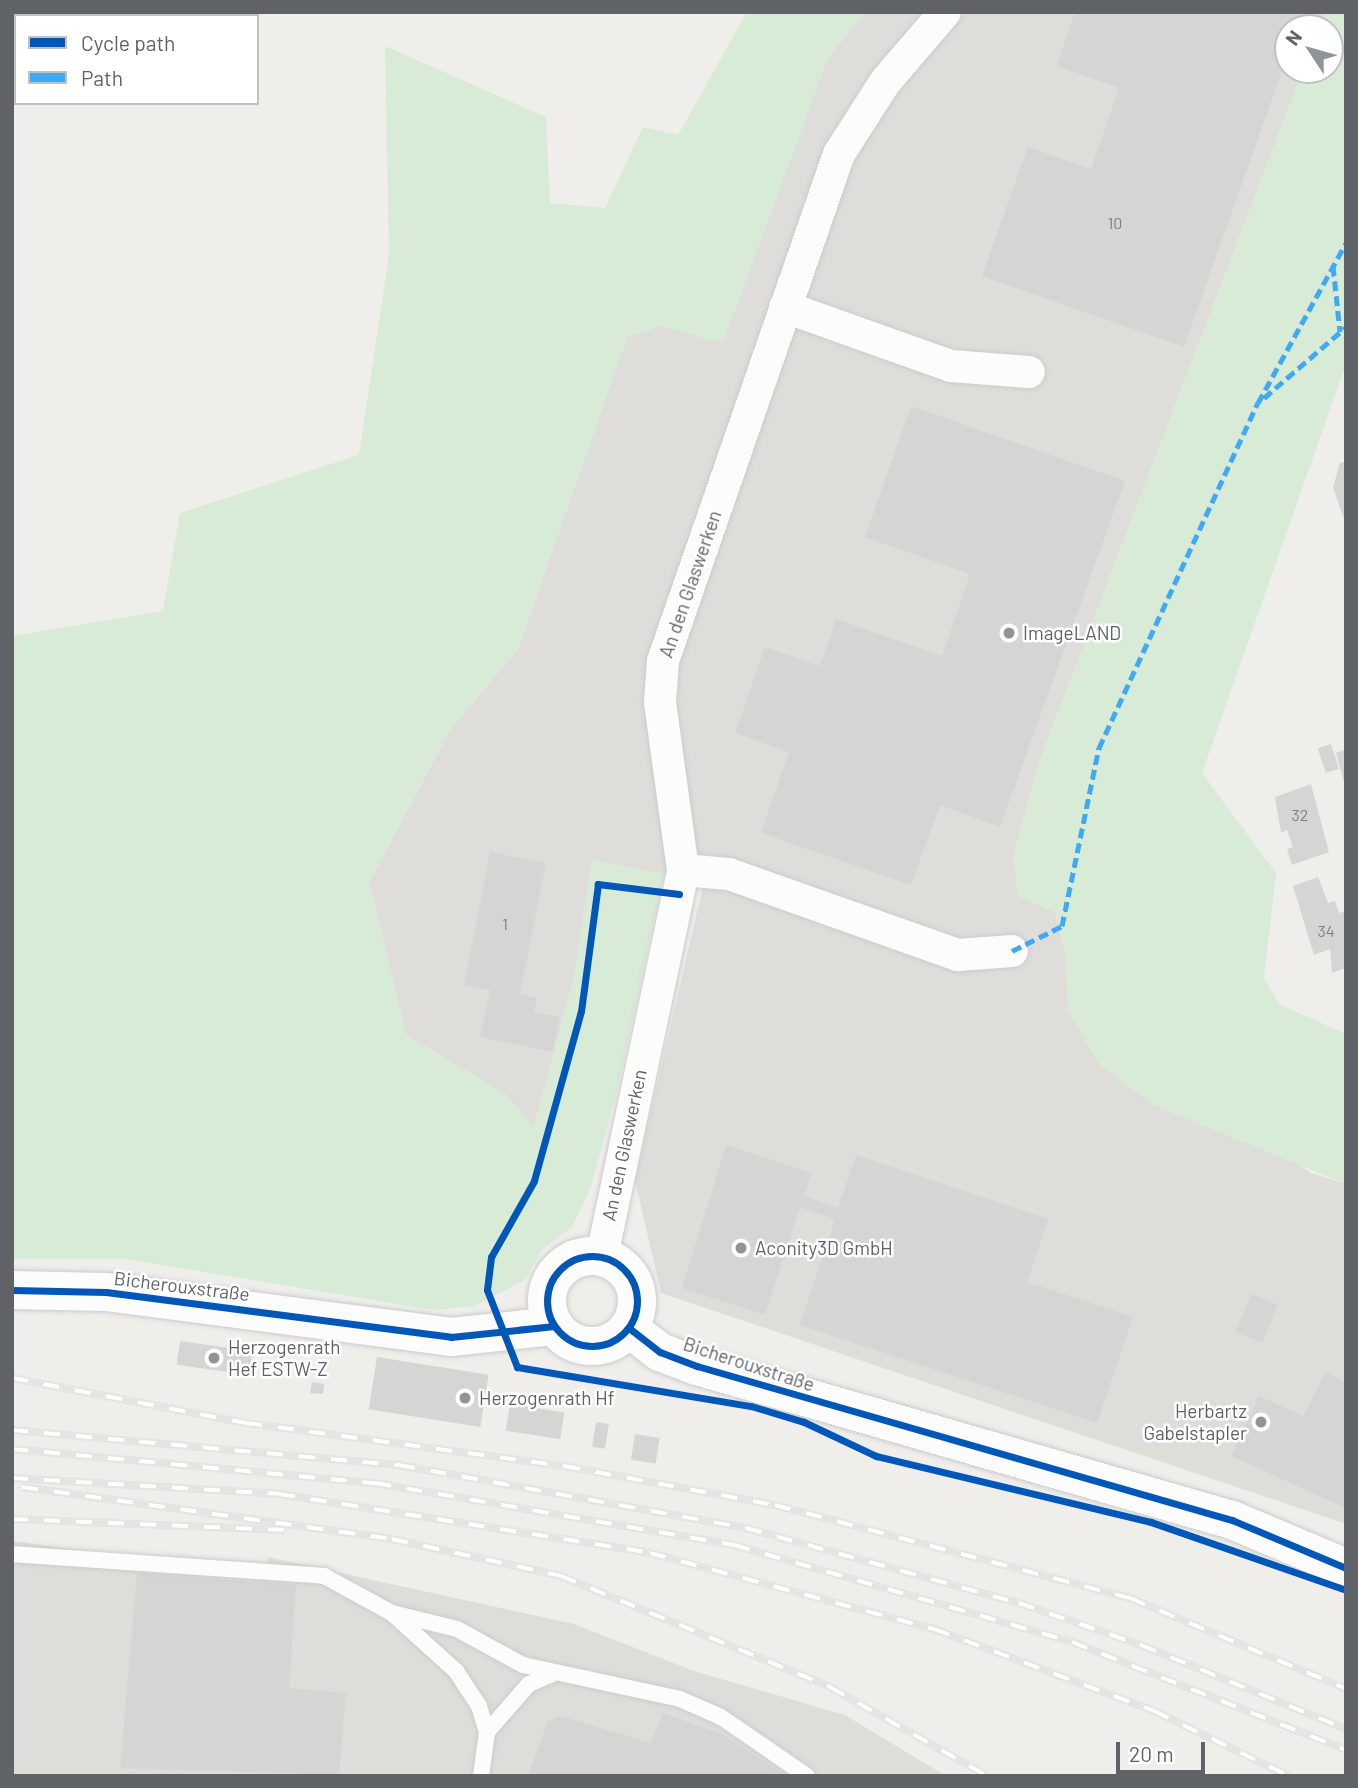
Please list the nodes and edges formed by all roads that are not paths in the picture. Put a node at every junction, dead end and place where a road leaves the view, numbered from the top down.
1 (945, 12) edge
2 (785, 307) junction
3 (1029, 372) dead end
4 (683, 870) junction
5 (1012, 951) dead end
6 (602, 1256) junction
7 (12, 1290) edge
8 (554, 1326) junction
9 (629, 1328) junction
10 (12, 1554) edge
11 (1346, 1568) edge
12 (392, 1613) junction
13 (553, 1674) junction
14 (487, 1732) junction
15 (481, 1776) edge
16 (807, 1776) edge

1 - 2 street, An den Glaswerken
2 - 3 street
2 - 4 street, An den Glaswerken
4 - 5 street
4 - 6 street, An den Glaswerken
6 - 8 street
6 - 9 street
7 - 8 street, Bicherouxstraße
8 - 9 street
9 - 11 street, Bicherouxstraße
10 - 12 lane
12 - 13 lane
12 - 14 lane
13 - 14 lane
13 - 16 lane
14 - 15 lane

